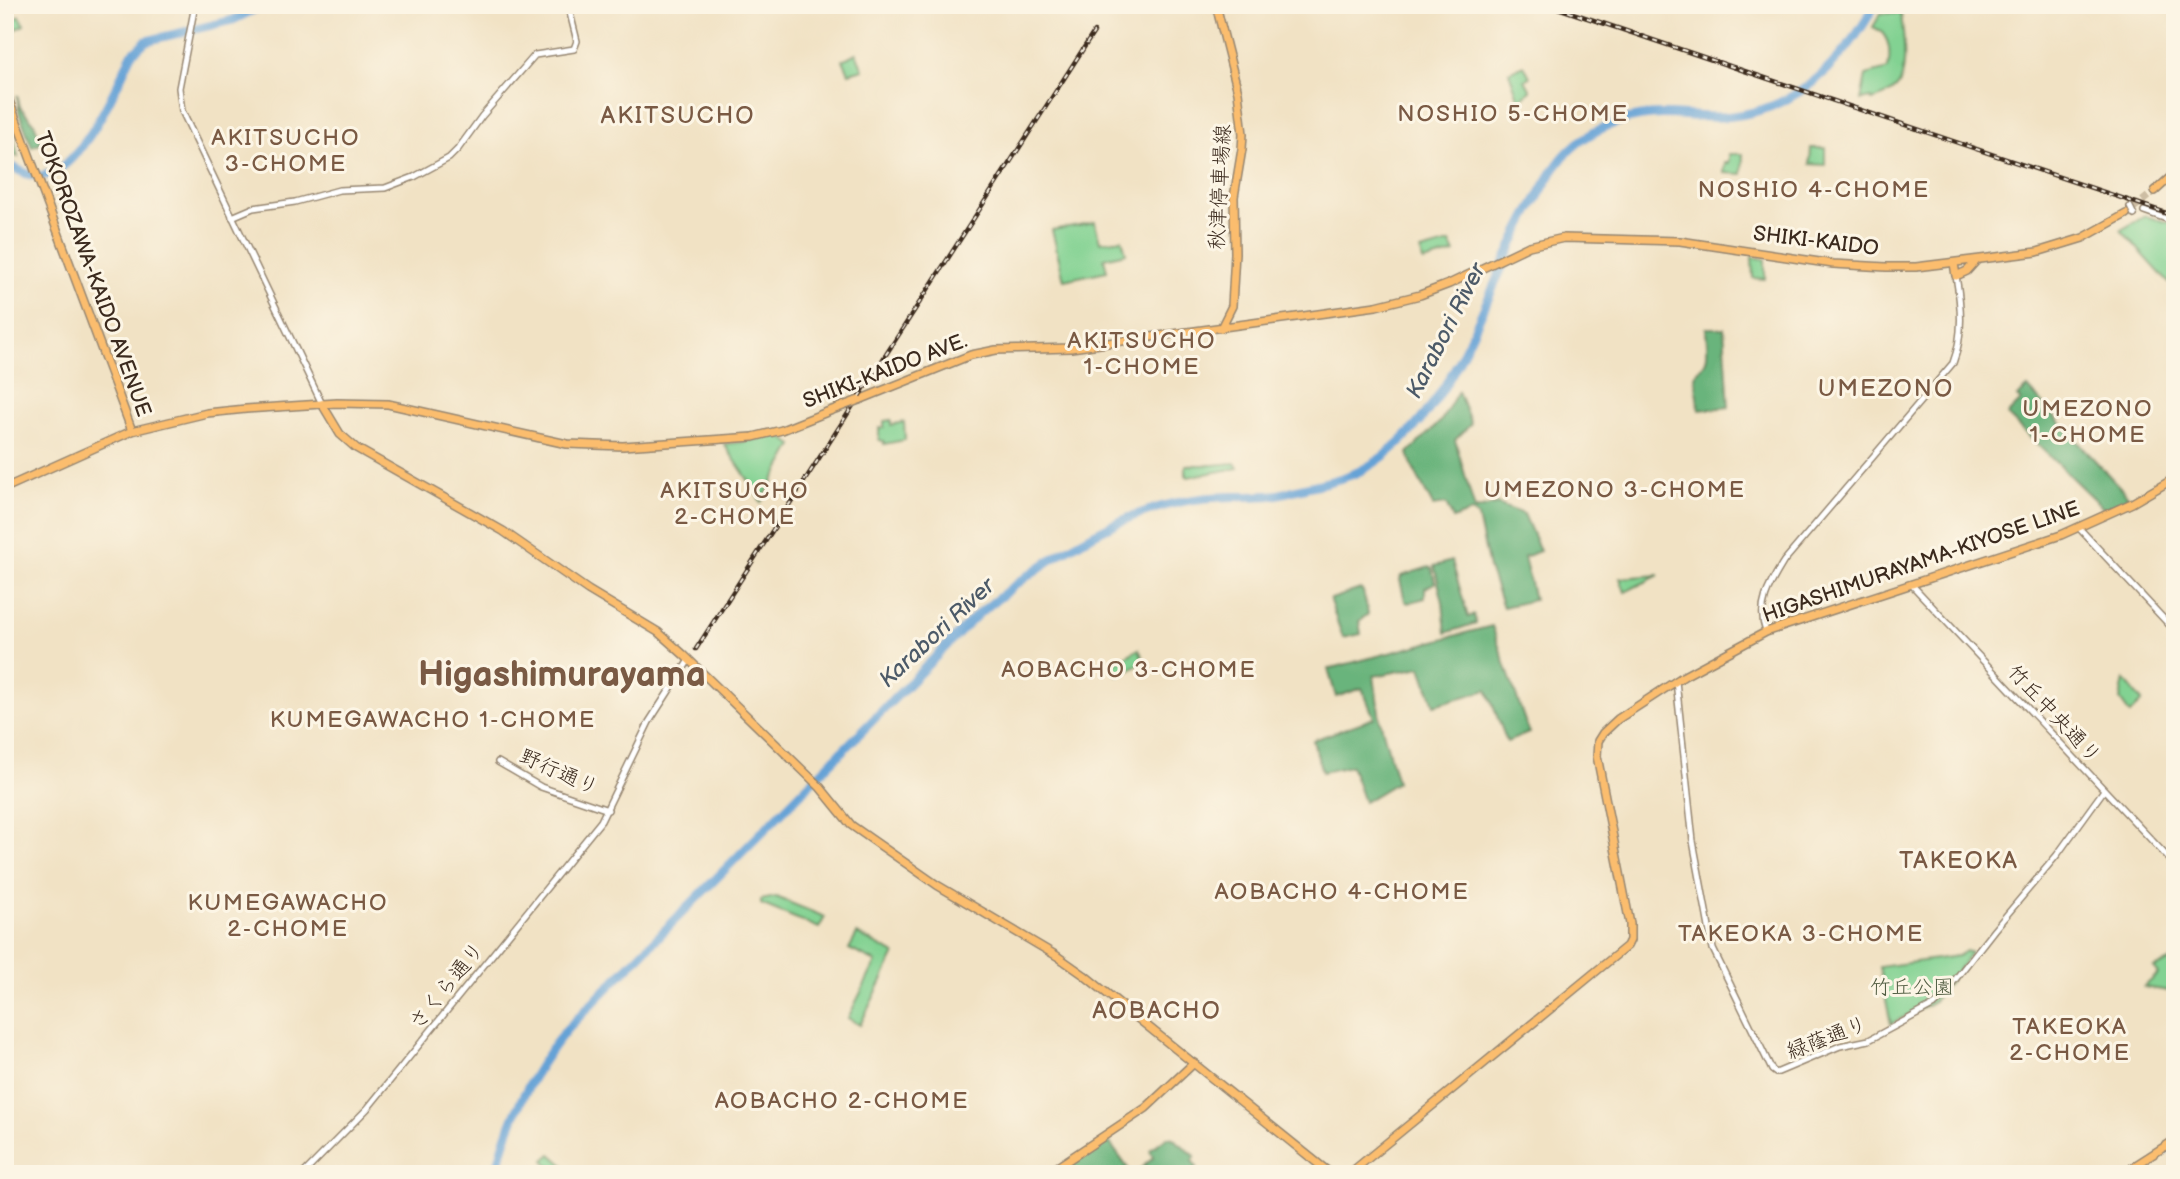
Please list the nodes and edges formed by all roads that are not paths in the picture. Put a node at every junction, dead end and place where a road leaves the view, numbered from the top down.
1 (195, 5) edge
2 (568, 5) edge
3 (1216, 5) edge
4 (5, 90) edge
5 (2175, 173) edge
6 (2155, 191) tunnel mouth
7 (2144, 211) dead end
8 (2130, 212) tunnel mouth
9 (232, 216) junction
10 (2175, 222) edge
11 (1497, 260) joint
12 (1976, 261) junction
13 (1954, 263) junction
14 (1956, 276) junction
15 (1221, 328) junction
16 (322, 404) junction
17 (132, 431) junction
18 (2175, 478) edge
19 (5, 488) edge
20 (2079, 528) junction
21 (1911, 584) junction
22 (2175, 631) edge
23 (1766, 632) junction
24 (689, 660) junction
25 (1676, 681) junction
26 (498, 762) dead end
27 (2104, 790) junction
28 (608, 810) junction
29 (2175, 865) edge
30 (1194, 1063) junction
31 (2175, 1140) edge
32 (2136, 1165) junction
33 (303, 1174) edge
34 (1047, 1174) edge
35 (1331, 1174) edge
36 (1349, 1174) edge
37 (2114, 1174) edge
38 (2130, 1174) edge

1 - 9 street
2 - 9 street
3 - 15 main road, 秋津停車場線
4 - 17 main road, TOKOROZAWA-KAIDO AVENUE
5 - 6 main road
7 - 10 street
8 - 12 main road, SHIKI-KAIDO
9 - 16 street
11 - 13 main road, SHIKI-KAIDO
11 - 15 main road, SHIKI-KAIDO AVE.
12 - 13 main road, SHIKI-KAIDO
12 - 14 main road
13 - 14 main road
14 - 23 street
15 - 16 main road, SHIKI-KAIDO AVE., bridge
16 - 17 main road, TOKOROZAWA-KAIDO AVENUE
16 - 24 main road
17 - 19 main road
18 - 20 main road, HIGASHIMURAYAMA-KIYOSE LINE
20 - 21 main road, HIGASHIMURAYAMA-KIYOSE LINE
20 - 22 street
21 - 23 main road, HIGASHIMURAYAMA-KIYOSE LINE
21 - 27 street, 竹丘中央通り
23 - 25 main road, HIGASHIMURAYAMA-KIYOSE LINE
24 - 28 street, さくら通り
24 - 30 main road
25 - 27 street, 緑蔭通り
25 - 36 main road, HIGASHIMURAYAMA-KIYOSE LINE
26 - 28 street, 野行通り
27 - 29 street, 竹丘中央通り
28 - 33 street, さくら通り
30 - 34 main road
30 - 35 main road
31 - 32 main road
32 - 37 street
32 - 38 main road

